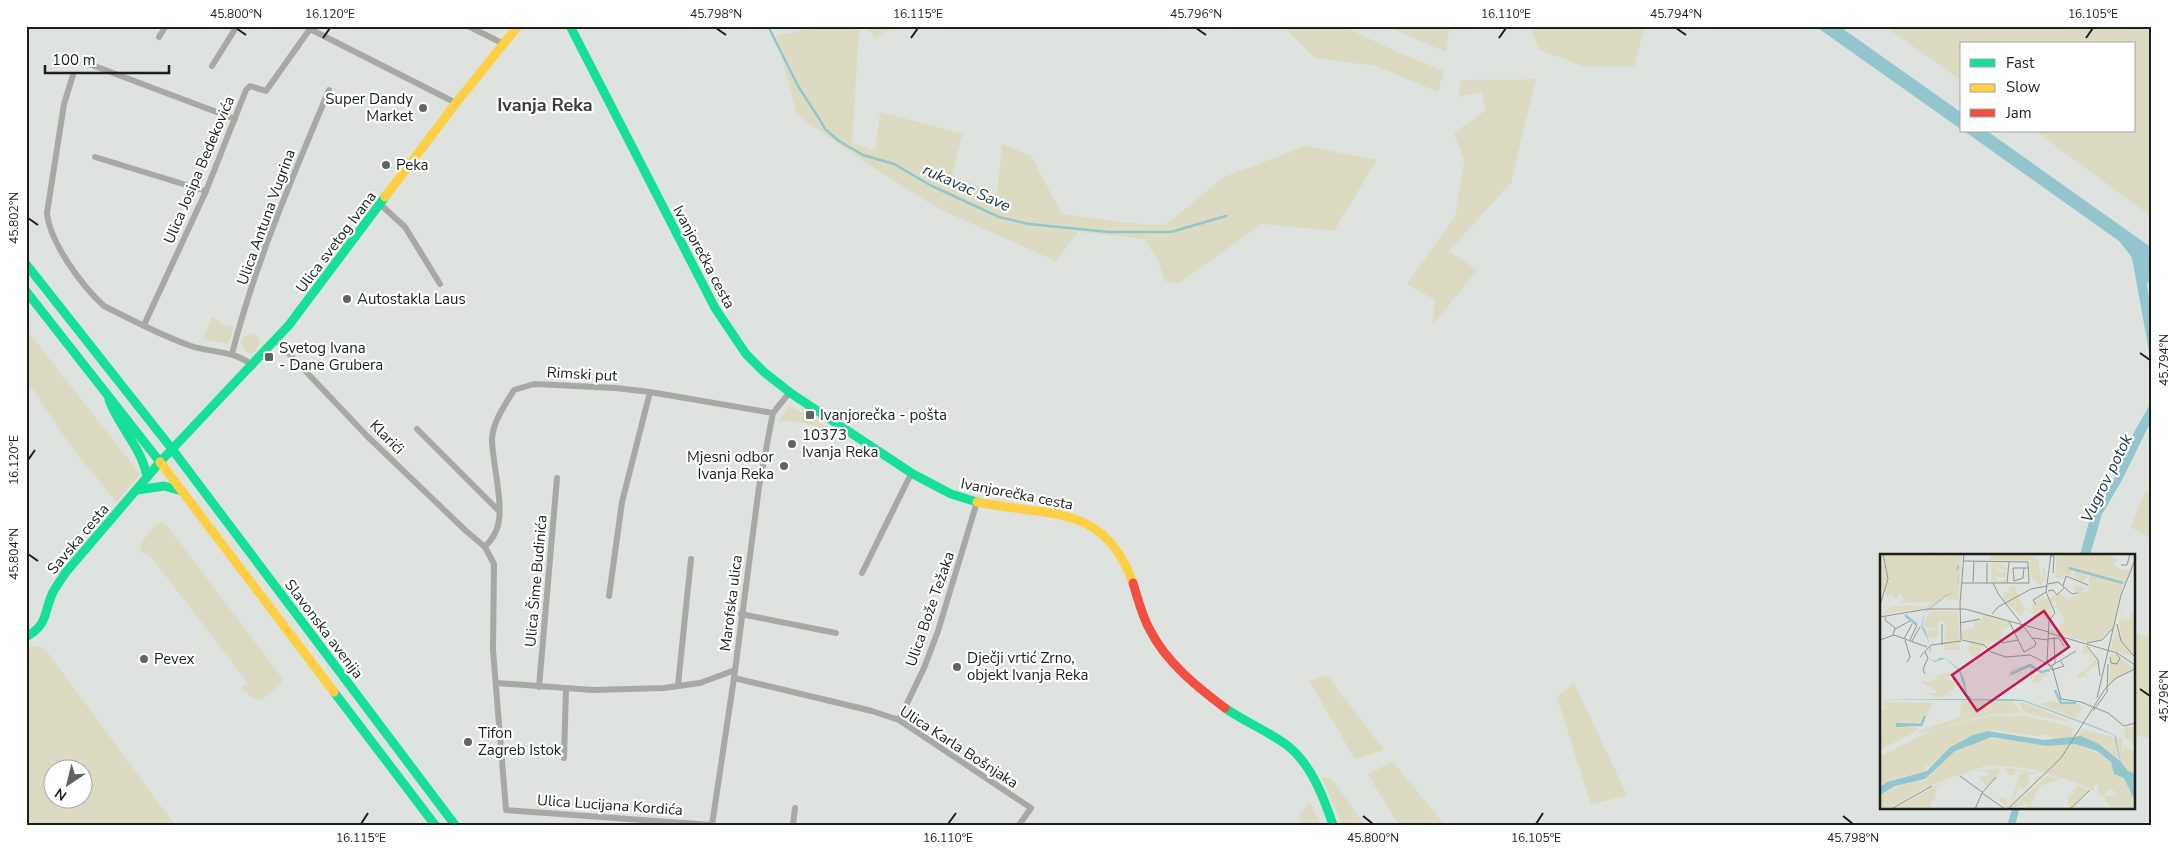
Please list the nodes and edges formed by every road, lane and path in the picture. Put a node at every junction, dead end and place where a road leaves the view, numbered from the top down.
1 (166, 26) edge
2 (237, 26) edge
3 (468, 26) edge
4 (518, 26) edge
5 (570, 26) edge
6 (311, 28) edge
7 (159, 38) dead end
8 (504, 44) junction
9 (92, 65) dead end
10 (212, 66) dead end
11 (73, 75) dead end
12 (329, 90) dead end
13 (456, 103) junction
14 (235, 119) junction
15 (94, 157) dead end
16 (206, 191) junction
17 (381, 205) junction
18 (26, 264) edge
19 (440, 284) dead end
20 (26, 290) edge
21 (144, 325) junction
22 (276, 340) junction
23 (232, 354) junction
24 (253, 366) junction
25 (650, 392) junction
26 (790, 392) junction
27 (108, 394) junction
28 (773, 413) junction
29 (417, 429) dead end
30 (172, 449) junction
31 (160, 462) junction
32 (912, 472) junction
33 (147, 477) junction
34 (557, 478) dead end
35 (136, 490) junction
36 (183, 492) junction
37 (977, 502) junction
38 (498, 510) junction
39 (485, 547) junction
40 (691, 558) dead end
41 (862, 572) dead end
42 (609, 596) dead end
43 (741, 614) junction
44 (836, 633) dead end
45 (26, 638) edge
46 (735, 670) junction
47 (734, 678) junction
48 (496, 683) junction
49 (678, 685) junction
50 (539, 686) junction
51 (566, 689) junction
52 (899, 720) junction
53 (564, 758) dead end
54 (795, 808) dead end
55 (435, 825) edge
56 (455, 825) edge
57 (712, 825) edge
58 (793, 825) edge
59 (1019, 825) edge
60 (1333, 825) edge

1 - 7 street
2 - 10 street
3 - 8 street
4 - 8 main road, Ulica svetog Ivana
5 - 26 main road, Ivanjorečka cesta
6 - 13 street
6 - 14 street, Ulica Josipa Bedekovića
8 - 13 main road, Ulica svetog Ivana
9 - 14 street
11 - 21 street
12 - 23 street, Ulica Antuna Vugrina
13 - 17 main road, Ulica svetog Ivana
14 - 16 street, Ulica Josipa Bedekovića
15 - 16 street
16 - 21 street, Ulica Josipa Bedekovića
17 - 19 street
17 - 22 main road, Ulica svetog Ivana
18 - 30 main road, Slavonska avenija
20 - 27 main road, Slavonska avenija
21 - 23 street
22 - 24 main road, Ulica svetog Ivana
22 - 39 street, Klarići
23 - 24 street
24 - 30 main road, Ulica svetog Ivana
25 - 28 street, Rimski put
25 - 38 street, Rimski put
25 - 42 street
26 - 28 street, Marofska ulica
26 - 32 main road, Ivanjorečka cesta
27 - 31 main road, Slavonska avenija
27 - 33 main road
28 - 43 street, Marofska ulica
29 - 38 street
30 - 31 main road, Ulica svetog Ivana
30 - 56 main road, Slavonska avenija
31 - 33 main road, Savska cesta
31 - 36 main road, Slavonska avenija
32 - 37 main road, Ivanjorečka cesta
32 - 41 street
33 - 35 main road, Savska cesta
34 - 50 street, Ulica Šime Budinića
35 - 36 main road
35 - 45 main road, Savska cesta
36 - 55 main road, Slavonska avenija
37 - 52 street, Ulica Bože Težaka
37 - 60 main road, Ivanjorečka cesta
38 - 39 street, Rimski put
39 - 48 street
40 - 49 street
43 - 44 street
43 - 46 street, Marofska ulica
46 - 47 street, Marofska ulica
46 - 49 street
47 - 52 street, Ulica Karla Bošnjaka
47 - 57 street, Marofska ulica
48 - 50 street
48 - 57 street, Ulica Lucijana Kordića
49 - 51 street
50 - 51 street
51 - 53 street
52 - 59 street, Ulica Karla Bošnjaka
54 - 58 street

